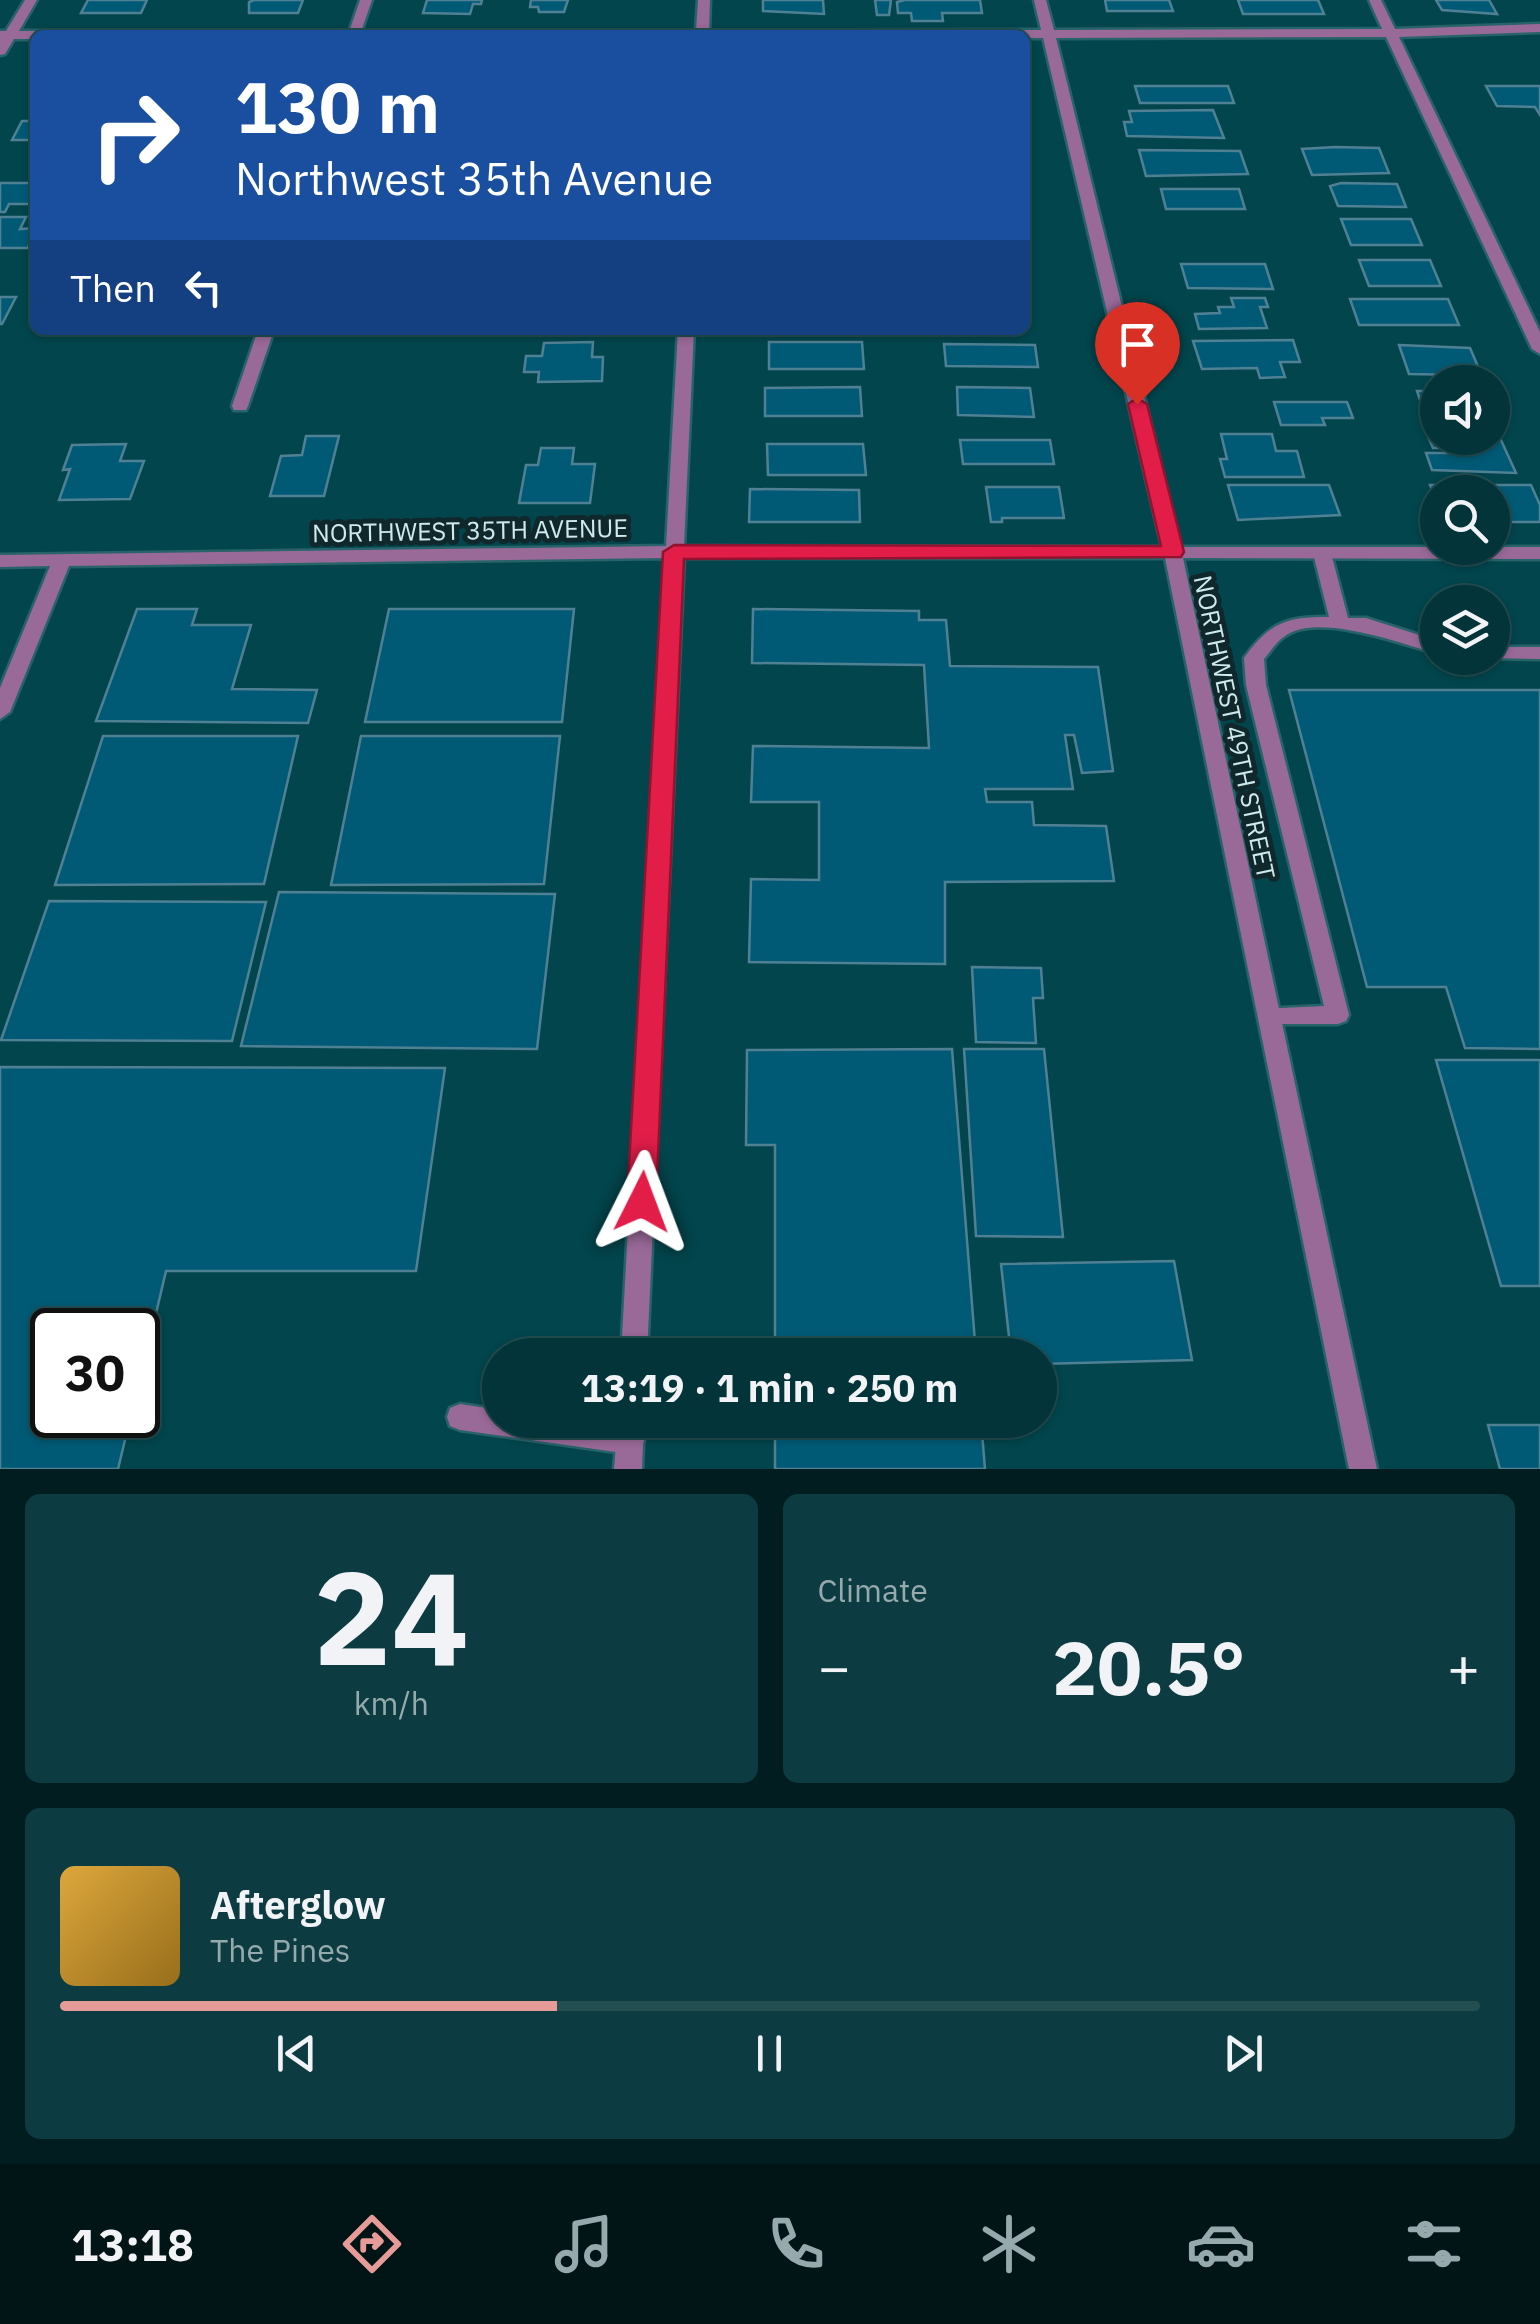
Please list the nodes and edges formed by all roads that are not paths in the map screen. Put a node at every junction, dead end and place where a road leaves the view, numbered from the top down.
1 (30, 0) edge
2 (366, 0) edge
3 (704, 0) edge
4 (1040, 0) edge
5 (1376, 0) edge
6 (1540, 28) edge
7 (356, 30) edge
8 (702, 30) edge
9 (1030, 33) edge
10 (1047, 33) junction
11 (1391, 33) junction
12 (5, 35) edge
13 (0, 51) edge
14 (264, 335) edge
15 (686, 335) edge
16 (1540, 349) edge
17 (240, 406) dead end
18 (674, 552) junction
19 (1173, 552) junction
20 (1322, 553) junction
21 (1540, 553) edge
22 (0, 560) edge
23 (62, 560) junction
24 (1340, 623) junction
25 (1420, 641) edge
26 (1510, 653) edge
27 (1540, 653) edge
28 (0, 712) edge
29 (1269, 1015) junction
30 (635, 1338) edge
31 (460, 1416) dead end
32 (630, 1443) edge
33 (1364, 1469) edge

1 - 12 street
2 - 7 street
3 - 8 street
4 - 10 street, NORTHWEST 49TH STREET
5 - 11 street
6 - 11 street
9 - 10 street
10 - 11 street
10 - 19 street, NORTHWEST 49TH STREET
11 - 16 street
12 - 13 street
14 - 17 street
15 - 18 street
18 - 19 street, NORTHWEST 35TH AVENUE
18 - 23 street, NORTHWEST 35TH AVENUE
18 - 30 street
19 - 20 street, NORTHWEST 35TH AVENUE
19 - 29 street, NORTHWEST 49TH STREET
20 - 21 street, NORTHWEST 35TH AVENUE
20 - 24 street
22 - 23 street, NORTHWEST 35TH AVENUE
23 - 28 street
24 - 25 street
24 - 29 street
26 - 27 street
29 - 33 street, NORTHWEST 49TH STREET
31 - 32 street

